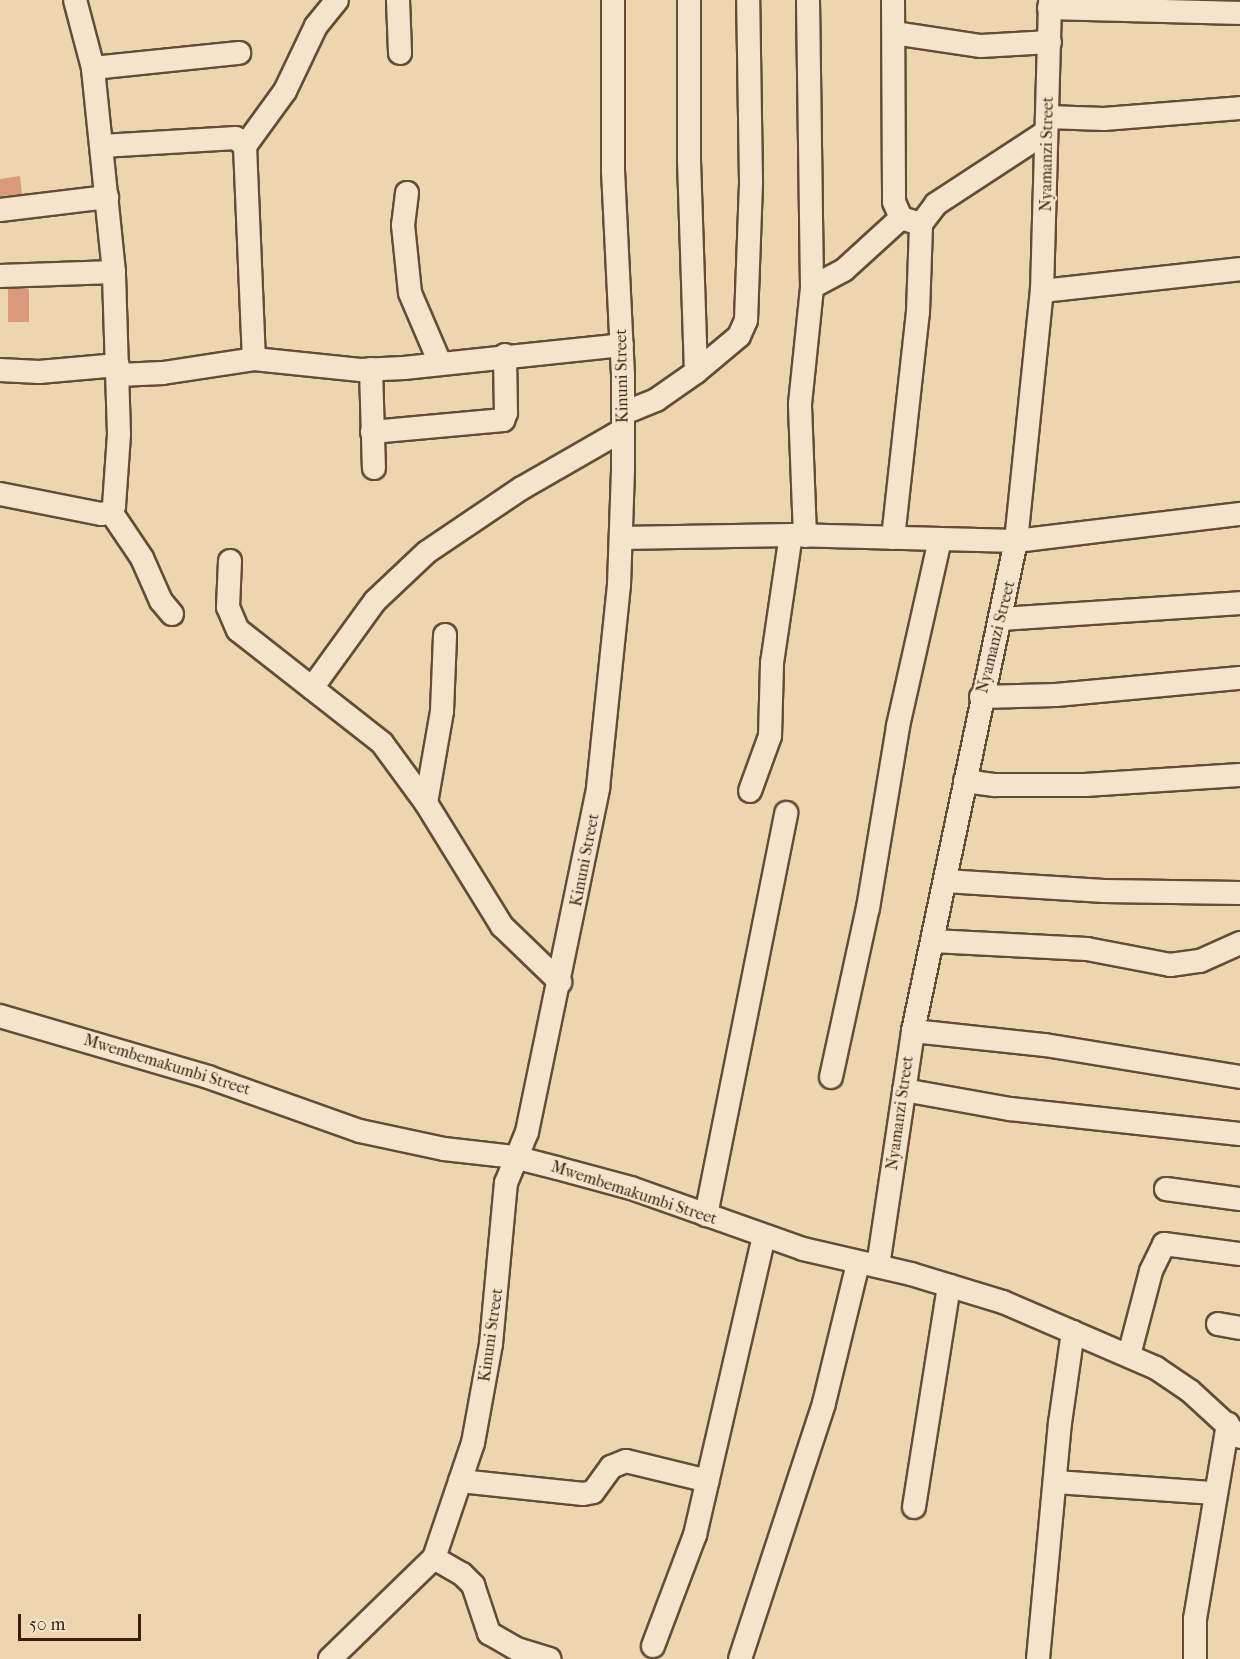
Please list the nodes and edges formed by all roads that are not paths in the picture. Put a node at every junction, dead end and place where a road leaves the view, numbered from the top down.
1 (75, 0) edge
2 (337, 0) edge
3 (398, 0) edge
4 (613, 0) edge
5 (689, 0) edge
6 (748, 0) edge
7 (808, 0) edge
8 (893, 0) edge
9 (1049, 4) edge
10 (1240, 13) edge
11 (894, 33) junction
12 (1050, 42) junction
13 (239, 53) dead end
14 (400, 53) dead end
15 (93, 68) junction
16 (1240, 108) edge
17 (1047, 124) junction
18 (102, 146) junction
19 (245, 146) junction
20 (407, 193) dead end
21 (107, 197) junction
22 (0, 210) edge
23 (911, 221) junction
24 (1240, 269) edge
25 (114, 272) junction
26 (0, 276) edge
27 (812, 287) junction
28 (1042, 291) junction
29 (622, 345) junction
30 (505, 355) junction
31 (254, 358) junction
32 (440, 363) junction
33 (371, 369) junction
34 (0, 370) edge
35 (118, 370) junction
36 (696, 372) junction
37 (624, 421) junction
38 (372, 432) junction
39 (374, 468) dead end
40 (0, 494) edge
41 (111, 512) junction
42 (1240, 514) edge
43 (798, 535) junction
44 (621, 538) junction
45 (892, 538) junction
46 (940, 540) junction
47 (1016, 541) junction
48 (230, 561) dead end
49 (1240, 603) edge
50 (172, 614) dead end
51 (1001, 619) junction
52 (445, 635) dead end
53 (1240, 678) edge
54 (312, 688) junction
55 (981, 697) junction
56 (1240, 775) edge
57 (965, 780) junction
58 (750, 791) dead end
59 (426, 803) junction
60 (786, 813) dead end
61 (945, 881) junction
62 (1240, 893) edge
63 (933, 941) junction
64 (1240, 943) edge
65 (560, 982) junction
66 (0, 1016) edge
67 (913, 1031) junction
68 (831, 1077) dead end
69 (1240, 1077) edge
70 (904, 1090) junction
71 (1240, 1134) edge
72 (514, 1157) junction
73 (1166, 1189) dead end
74 (1240, 1199) edge
75 (706, 1215) junction
76 (764, 1237) junction
77 (1240, 1254) edge
78 (868, 1264) junction
79 (949, 1286) junction
80 (1218, 1324) dead end
81 (1240, 1328) edge
82 (1074, 1332) junction
83 (1129, 1355) junction
84 (1234, 1430) edge
85 (460, 1481) junction
86 (708, 1481) junction
87 (1056, 1482) junction
88 (1215, 1493) junction
89 (914, 1507) dead end
90 (434, 1558) junction
91 (653, 1647) dead end
92 (330, 1659) edge
93 (549, 1659) edge
94 (740, 1659) edge
95 (1038, 1659) edge
96 (1195, 1659) edge

1 - 15 street
2 - 19 street
3 - 14 street
4 - 29 street, Kinuni Street
5 - 36 street
6 - 36 street
7 - 27 street
8 - 11 street
9 - 10 street
9 - 12 street, Nyamanzi Street
11 - 12 street
11 - 23 street
12 - 17 street, Nyamanzi Street
13 - 15 street
15 - 18 street
16 - 17 street
17 - 23 street
17 - 28 street, Nyamanzi Street
18 - 19 street
18 - 21 street
19 - 31 street
20 - 32 street
21 - 22 street
21 - 25 street
23 - 27 street
23 - 45 street
24 - 28 street
25 - 26 street
25 - 35 street
27 - 43 street
28 - 47 street, Nyamanzi Street
29 - 30 street
29 - 37 street, Kinuni Street
30 - 32 street
30 - 38 street
31 - 33 street
31 - 35 street
32 - 33 street
33 - 38 street
34 - 35 street
35 - 41 street
36 - 37 street
37 - 44 street, Kinuni Street
37 - 54 street
38 - 39 street
40 - 41 street
41 - 50 street
42 - 47 street
43 - 44 street
43 - 45 street
43 - 58 street
44 - 65 street, Kinuni Street
45 - 46 street
46 - 47 street
46 - 68 street
47 - 51 street, Nyamanzi Street
48 - 54 street
49 - 51 street
51 - 55 street, Nyamanzi Street
52 - 59 street
53 - 55 street
54 - 59 street
55 - 57 street, Nyamanzi Street
56 - 57 street
57 - 61 street, Nyamanzi Street
59 - 65 street
60 - 75 street
61 - 62 street
61 - 63 street, Nyamanzi Street
63 - 64 street
63 - 67 street, Nyamanzi Street
65 - 72 street, Kinuni Street
66 - 72 street, Mwembemakumbi Street
67 - 69 street
67 - 70 street, Nyamanzi Street
70 - 71 street
70 - 78 street, Nyamanzi Street
72 - 75 street, Mwembemakumbi Street
72 - 85 street, Kinuni Street
73 - 74 street
75 - 76 street, Mwembemakumbi Street
76 - 78 street, Mwembemakumbi Street
76 - 86 street
77 - 83 street
78 - 79 street, Mwembemakumbi Street
78 - 94 street, Nyamanzi Street
79 - 82 street, Mwembemakumbi Street
79 - 89 street
80 - 81 street
82 - 83 street, Mwembemakumbi Street
82 - 87 street
83 - 84 street, Mwembemakumbi Street
84 - 88 street
85 - 86 street
85 - 90 street, Kinuni Street
86 - 91 street
87 - 88 street
87 - 95 street
88 - 96 street
90 - 92 street, Kinuni Street
90 - 93 street

